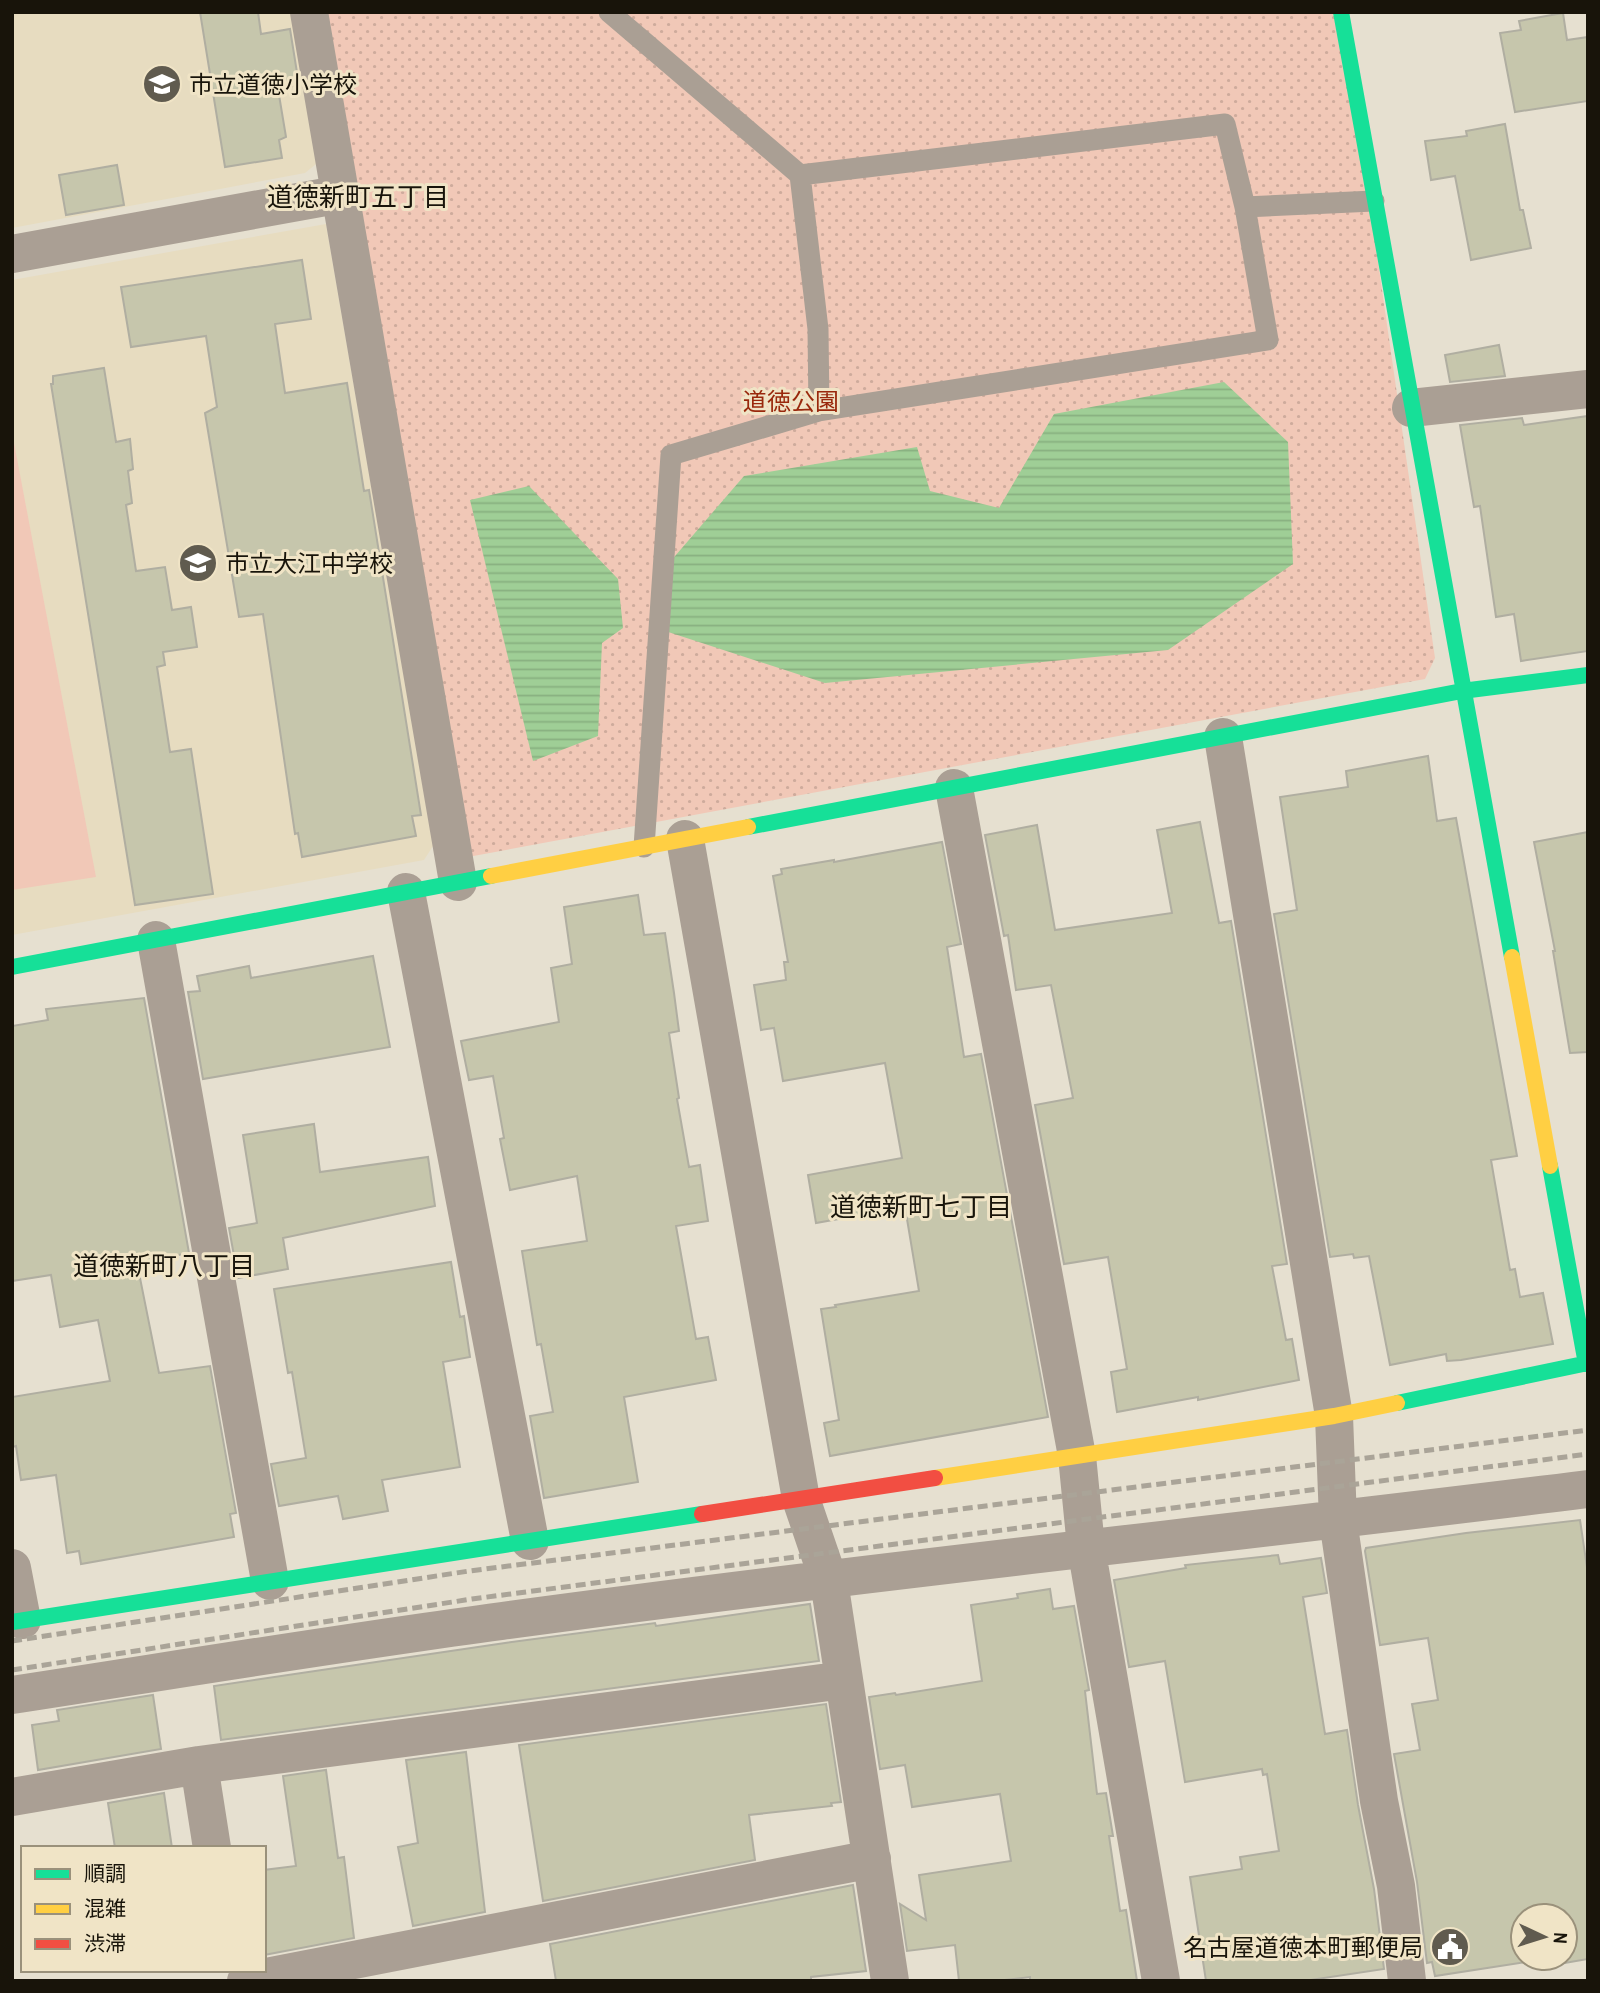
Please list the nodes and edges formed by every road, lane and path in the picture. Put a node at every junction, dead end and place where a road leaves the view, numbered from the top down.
1 (309, 12) edge
2 (609, 12) edge
3 (1341, 12) edge
4 (800, 176) junction
5 (342, 194) junction
6 (1374, 201) junction
7 (1245, 206) junction
8 (12, 254) edge
9 (1588, 389) edge
10 (1411, 408) junction
11 (820, 411) junction
12 (1588, 675) edge
13 (1462, 691) junction
14 (1223, 737) junction
15 (954, 788) junction
16 (685, 839) junction
17 (644, 846) junction
18 (458, 882) junction
19 (406, 892) junction
20 (156, 940) junction
21 (12, 967) edge
22 (1587, 1372) edge
23 (1334, 1416) junction
24 (1077, 1456) junction
25 (1588, 1489) edge
26 (801, 1499) junction
27 (1338, 1520) junction
28 (530, 1541) junction
29 (1086, 1547) junction
30 (12, 1568) edge
31 (270, 1581) junction
32 (829, 1581) junction
33 (17, 1621) edge
34 (844, 1679) junction
35 (12, 1695) edge
36 (199, 1765) junction
37 (12, 1797) edge
38 (212, 1846) edge
39 (872, 1859) junction
40 (246, 1981) edge
41 (890, 1981) edge
42 (1161, 1981) edge
43 (1407, 1981) edge

1 - 5 street
2 - 4 lane
3 - 6 street
4 - 7 lane
4 - 11 lane
5 - 8 street
5 - 18 street
6 - 7 lane
6 - 10 street
7 - 11 lane
9 - 10 street
10 - 13 street
11 - 17 lane
12 - 13 street
13 - 14 street
13 - 22 street
14 - 15 street
14 - 23 street
15 - 16 street
15 - 24 street
16 - 17 street
16 - 26 street
17 - 18 street
18 - 19 street
19 - 20 street
19 - 28 street
20 - 21 street
20 - 31 street
22 - 23 street
23 - 24 street
23 - 27 street
24 - 26 street
24 - 29 street
25 - 27 street
26 - 28 street
26 - 32 street
27 - 29 street
27 - 43 street
28 - 31 street
29 - 32 street
29 - 42 street
30 - 33 street
31 - 33 street
32 - 34 street
32 - 35 street
34 - 36 street
34 - 39 street
36 - 37 street
36 - 38 street
39 - 40 street
39 - 41 street

